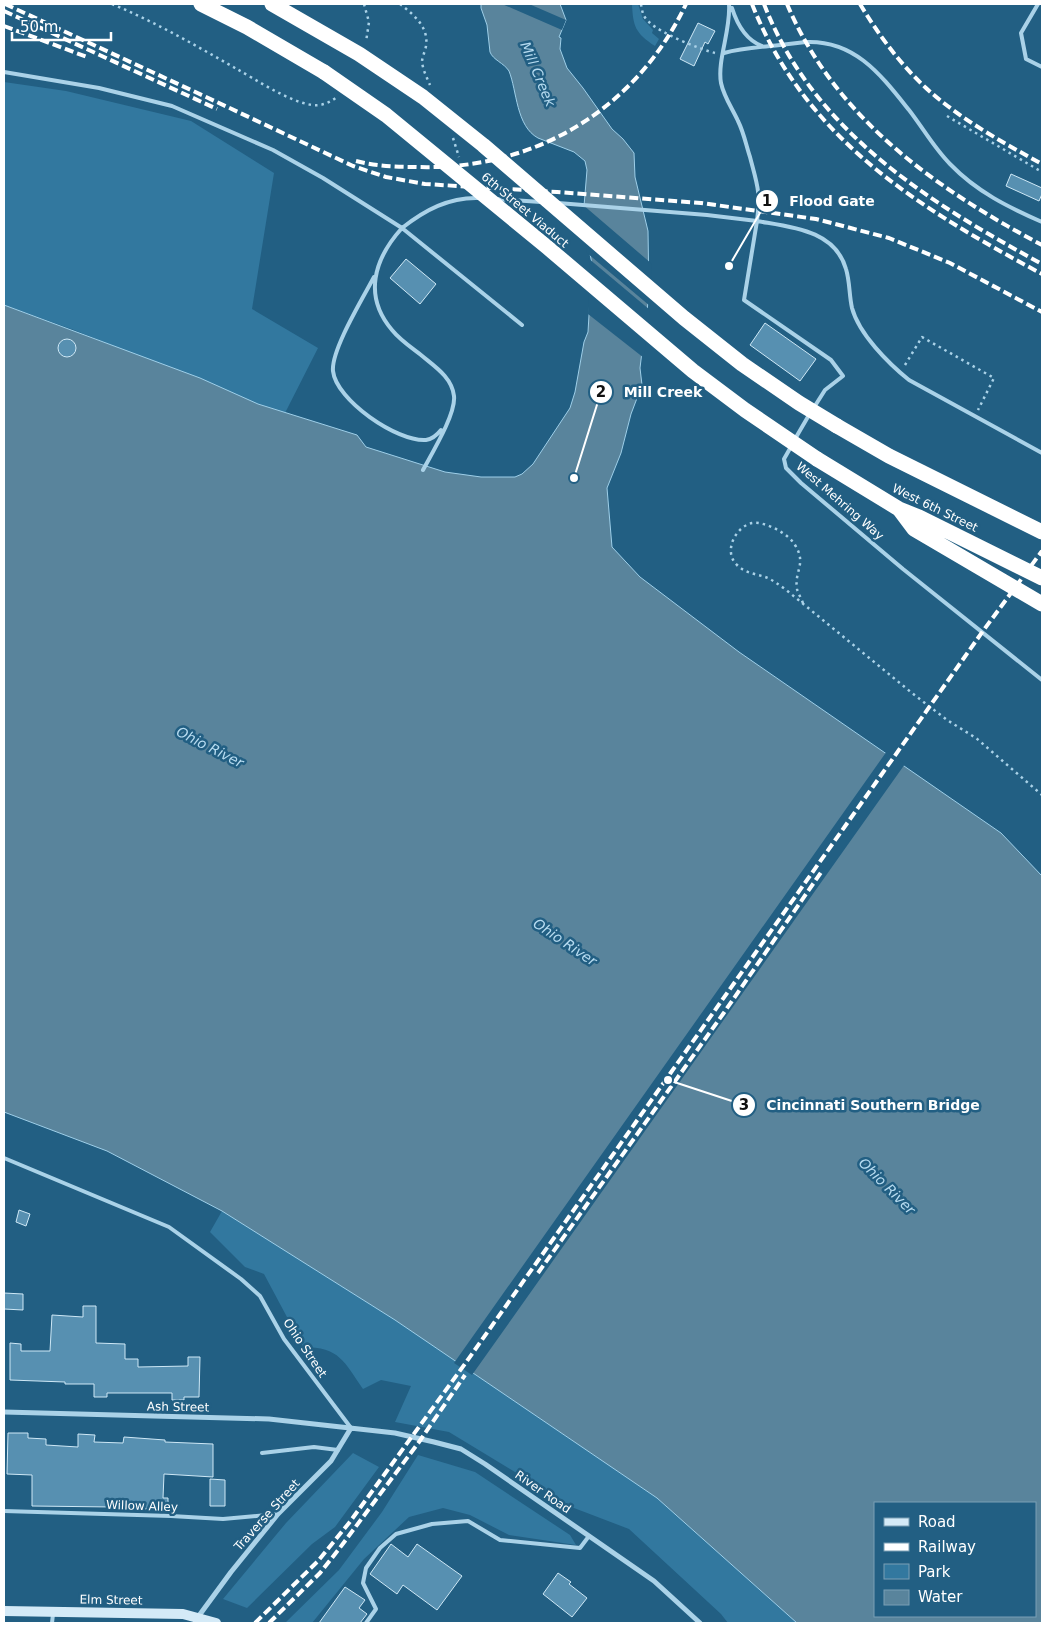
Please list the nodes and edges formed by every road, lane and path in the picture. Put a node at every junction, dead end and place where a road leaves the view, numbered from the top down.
1 (112, 4) edge
2 (200, 4) edge
3 (272, 4) edge
4 (364, 4) edge
5 (400, 4) edge
6 (641, 4) edge
7 (730, 4) edge
8 (1038, 4) edge
9 (764, 46) junction
10 (364, 47) dead end
11 (724, 53) junction
12 (422, 60) dead end
13 (1042, 67) edge
14 (4, 72) edge
15 (341, 93) dead end
16 (947, 116) dead end
17 (1042, 172) edge
18 (757, 221) junction
19 (1042, 222) edge
20 (402, 228) junction
21 (375, 273) junction
22 (522, 325) dead end
23 (901, 373) junction
24 (975, 416) junction
25 (446, 425) junction
26 (837, 426) joint
27 (1042, 453) edge
28 (817, 459) joint
29 (424, 470) dead end
30 (899, 509) junction
31 (1042, 532) edge
32 (1042, 578) edge
33 (803, 603) junction
34 (1042, 604) edge
35 (1042, 680) edge
36 (1042, 795) edge
37 (4, 1158) edge
38 (4, 1412) edge
39 (351, 1428) junction
40 (338, 1450) junction
41 (262, 1453) dead end
42 (4, 1511) edge
43 (278, 1514) junction
44 (589, 1536) junction
45 (4, 1611) edge
46 (53, 1612) junction
47 (198, 1617) junction
48 (52, 1623) edge
49 (216, 1623) edge
50 (366, 1623) edge
51 (700, 1623) edge

1 - 15 path
2 - 28 highway, 6th Street Viaduct, bridge
3 - 26 highway, 6th Street Viaduct, bridge
4 - 10 path
5 - 12 path
6 - 11 path
7 - 9 lane
7 - 11 lane
8 - 13 lane
9 - 11 lane
9 - 19 lane
11 - 18 lane
14 - 20 lane
16 - 17 path
18 - 20 lane
18 - 23 lane
18 - 35 lane, West Mehring Way
20 - 21 lane
20 - 22 lane
21 - 25 lane
21 - 25 lane
23 - 24 lane
23 - 24 path
24 - 27 lane
25 - 29 lane
26 - 31 highway, West 6th Street
28 - 30 highway, West 6th Street
30 - 32 highway, West 6th Street
30 - 34 highway
33 - 33 path
33 - 36 path
37 - 39 lane, Ohio Street
38 - 39 street, Ash Street
39 - 40 street, Traverse Street
39 - 44 street, River Road
40 - 41 lane
40 - 43 street, Traverse Street
42 - 43 lane, Willow Alley
43 - 47 street, Traverse Street
44 - 50 lane
44 - 51 street, River Road
45 - 46 main road, Elm Street
46 - 47 main road, Elm Street
46 - 48 lane
47 - 49 main road, Elm Street

